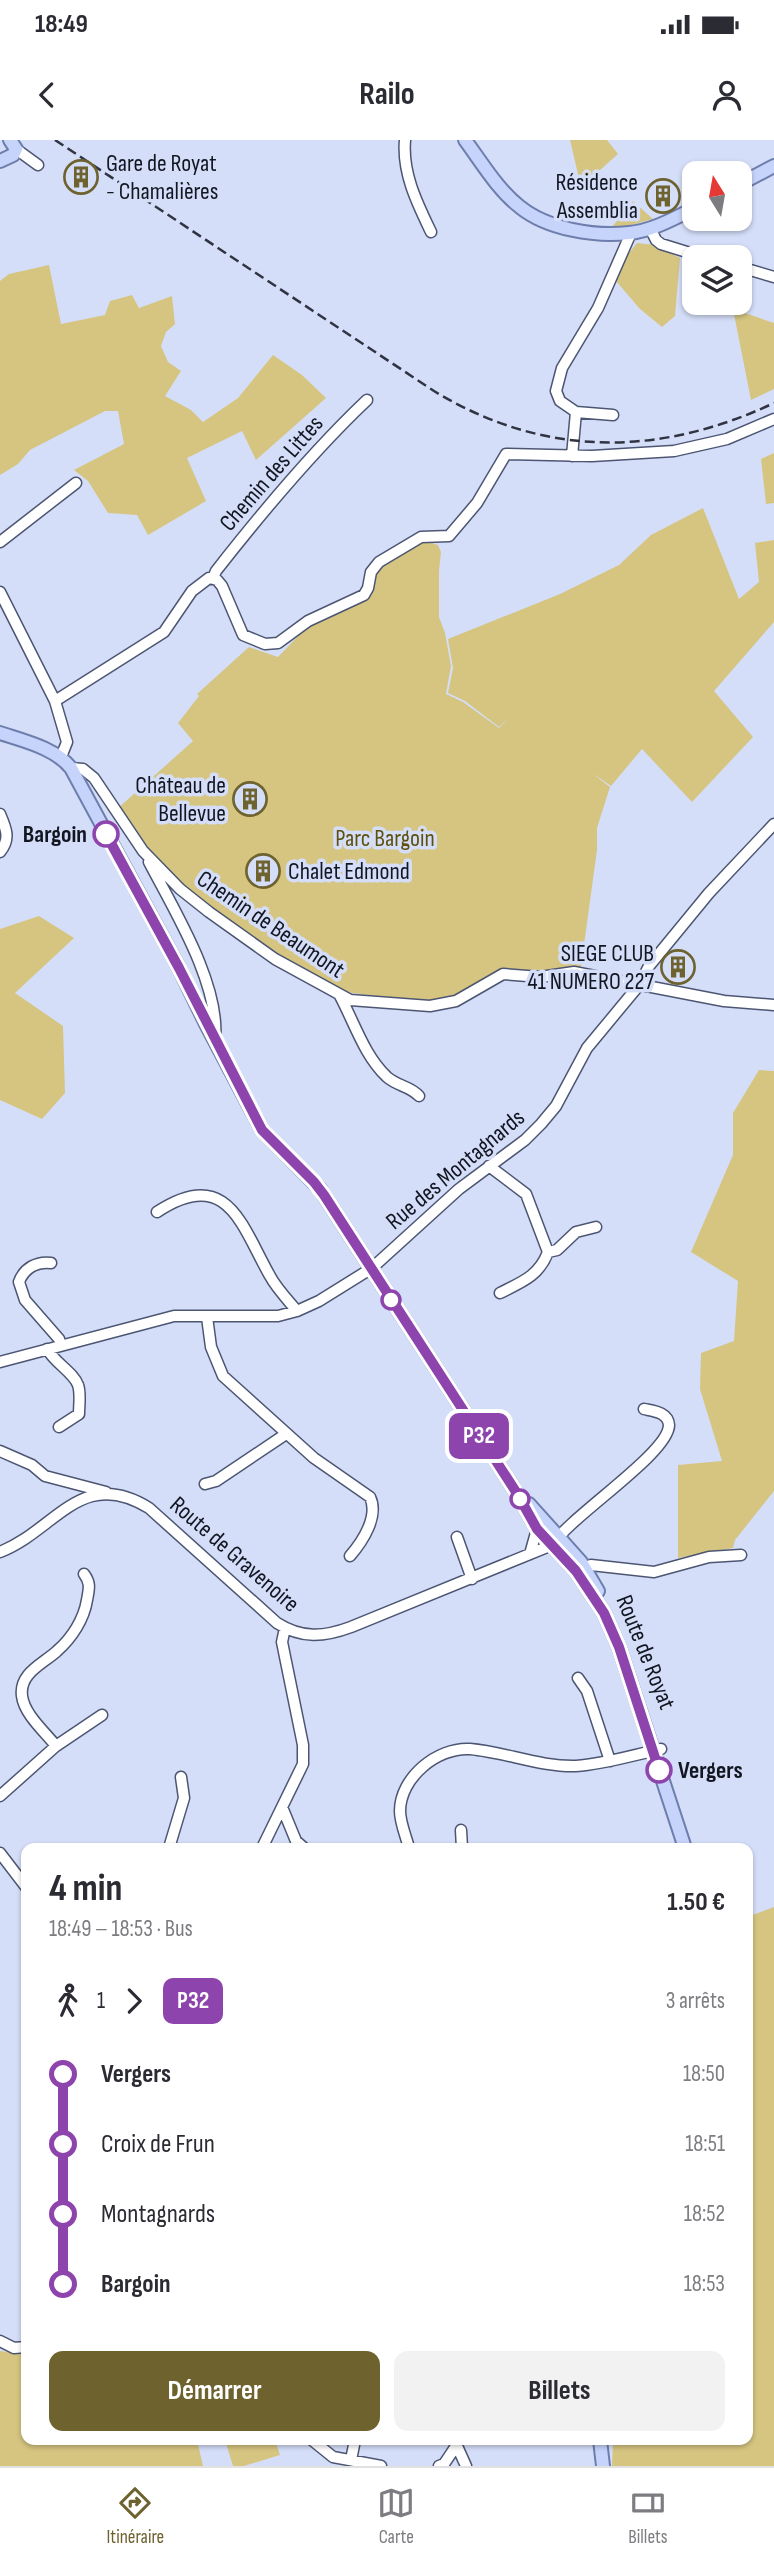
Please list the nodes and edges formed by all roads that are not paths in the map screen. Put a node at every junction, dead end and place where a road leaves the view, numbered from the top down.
1 (405, 140) edge
2 (465, 140) edge
3 (13, 145) edge
4 (0, 161) edge
5 (38, 165) dead end
6 (774, 166) edge
7 (752, 178) edge
8 (682, 214) edge
9 (650, 228) junction
10 (431, 232) dead end
11 (631, 233) junction
12 (682, 250) edge
13 (752, 271) edge
14 (774, 277) edge
15 (367, 400) dead end
16 (576, 412) junction
17 (612, 415) dead end
18 (774, 419) edge
19 (572, 456) junction
20 (76, 483) dead end
21 (0, 542) edge
22 (213, 578) junction
23 (0, 592) edge
24 (55, 701) junction
25 (0, 733) edge
26 (61, 757) junction
27 (71, 768) junction
28 (0, 814) edge
29 (774, 824) edge
30 (143, 851) junction
31 (0, 852) edge
32 (640, 984) junction
33 (340, 996) junction
34 (774, 1005) edge
35 (215, 1039) junction
36 (419, 1097) dead end
37 (489, 1166) junction
38 (157, 1212) dead end
39 (596, 1227) dead end
40 (548, 1252) junction
41 (51, 1263) dead end
42 (372, 1268) junction
43 (500, 1293) dead end
44 (297, 1311) junction
45 (207, 1317) junction
46 (61, 1345) junction
47 (47, 1349) junction
48 (0, 1362) edge
49 (644, 1409) dead end
50 (59, 1427) dead end
51 (286, 1434) junction
52 (0, 1451) edge
53 (205, 1484) dead end
54 (113, 1494) junction
55 (518, 1495) junction
56 (457, 1536) dead end
57 (546, 1538) junction
58 (0, 1552) edge
59 (530, 1554) junction
60 (741, 1555) dead end
61 (351, 1556) dead end
62 (580, 1568) junction
63 (84, 1574) dead end
64 (472, 1578) junction
65 (285, 1628) junction
66 (578, 1678) dead end
67 (102, 1715) dead end
68 (56, 1746) junction
69 (657, 1750) junction
70 (610, 1761) junction
71 (181, 1777) dead end
72 (0, 1796) edge
73 (282, 1807) junction
74 (461, 1830) dead end
75 (170, 1843) edge
76 (264, 1843) edge
77 (298, 1843) edge
78 (408, 1843) edge
79 (462, 1843) edge
80 (684, 1843) edge
81 (691, 1843) edge
82 (0, 1853) edge
83 (21, 1880) edge
84 (0, 2341) edge
85 (21, 2347) edge
86 (318, 2445) edge
87 (354, 2445) edge
88 (458, 2445) edge
89 (460, 2445) edge
90 (601, 2445) edge
91 (351, 2460) junction
92 (602, 2463) edge
93 (381, 2466) edge
94 (439, 2466) edge
95 (466, 2466) edge

1 - 10 street
2 - 11 main road
3 - 4 main road
3 - 5 street
6 - 7 main road
8 - 9 main road
9 - 11 main road
9 - 12 street
11 - 16 street
13 - 14 street
15 - 22 street, Chemin des Littes
16 - 17 street
16 - 19 street
18 - 19 street
19 - 22 street
20 - 21 street
22 - 24 street, Chemin des Littes
23 - 24 street
24 - 26 street
25 - 26 main road
26 - 27 main road
27 - 30 street, Chemin de Beaumont
27 - 35 main road
28 - 31 street
29 - 32 street, Rue des Montagnards
30 - 33 street, Chemin de Beaumont
30 - 35 street
32 - 33 street, Chemin de Beaumont
32 - 34 street, Chemin de Beaumont
32 - 37 street, Rue des Montagnards
33 - 36 street
35 - 42 main road
37 - 40 street
37 - 42 street, Rue des Montagnards
38 - 44 street
39 - 40 street
40 - 43 street
41 - 46 street
42 - 44 street, Rue des Montagnards
42 - 55 main road
44 - 45 street, Rue des Montagnards
45 - 46 street, Rue des Montagnards
45 - 51 street
46 - 47 street, Rue des Montagnards
47 - 48 street, Rue des Montagnards
47 - 50 street
49 - 57 street
51 - 53 street
51 - 61 street
52 - 54 street, Route de Gravenoire
54 - 58 street
54 - 65 street, Route de Gravenoire
55 - 57 main road
55 - 57 main road, Route de Royat
56 - 64 street
57 - 59 street, Route de Gravenoire
57 - 59 street
57 - 62 main road, Route de Royat
59 - 64 street, Route de Gravenoire
60 - 62 street
62 - 69 main road, Route de Royat
63 - 68 street
64 - 65 street, Route de Gravenoire
65 - 73 street
66 - 70 street
67 - 68 street
68 - 72 street
69 - 70 street
69 - 80 main road, Route de Royat
69 - 81 main road, Route de Royat
70 - 78 street
71 - 75 street
73 - 76 street
73 - 77 street
74 - 79 street
82 - 83 street
84 - 85 street
86 - 91 street
87 - 91 street
88 - 94 street
89 - 95 street
90 - 92 main road
91 - 93 street

